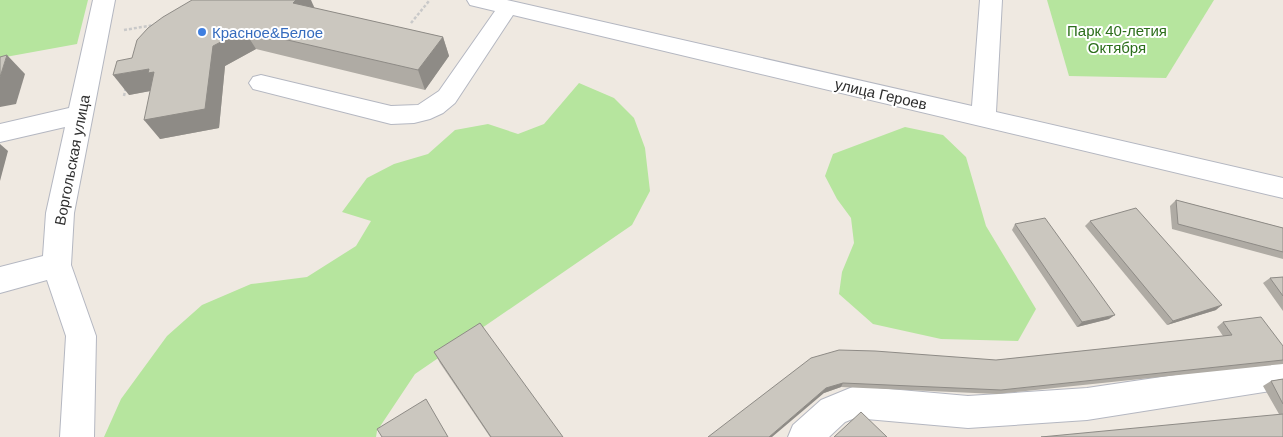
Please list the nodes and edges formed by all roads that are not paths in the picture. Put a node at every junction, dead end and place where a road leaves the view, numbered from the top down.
1 (104, 0) edge
2 (478, 0) edge
3 (991, 0) edge
4 (508, 7) junction
5 (261, 83) dead end
6 (80, 114) junction
7 (983, 118) junction
8 (0, 133) edge
9 (1283, 188) edge
10 (56, 265) junction
11 (0, 280) edge
12 (1283, 374) edge
13 (77, 437) edge
14 (805, 437) edge

1 - 6 street, Воргольская улица
2 - 4 street, улица Героев
3 - 7 street
4 - 5 street
4 - 7 street, улица Героев
6 - 8 street
6 - 10 street, Воргольская улица
7 - 9 street, улица Героев
10 - 11 street
10 - 13 street, Воргольская улица
12 - 14 street

